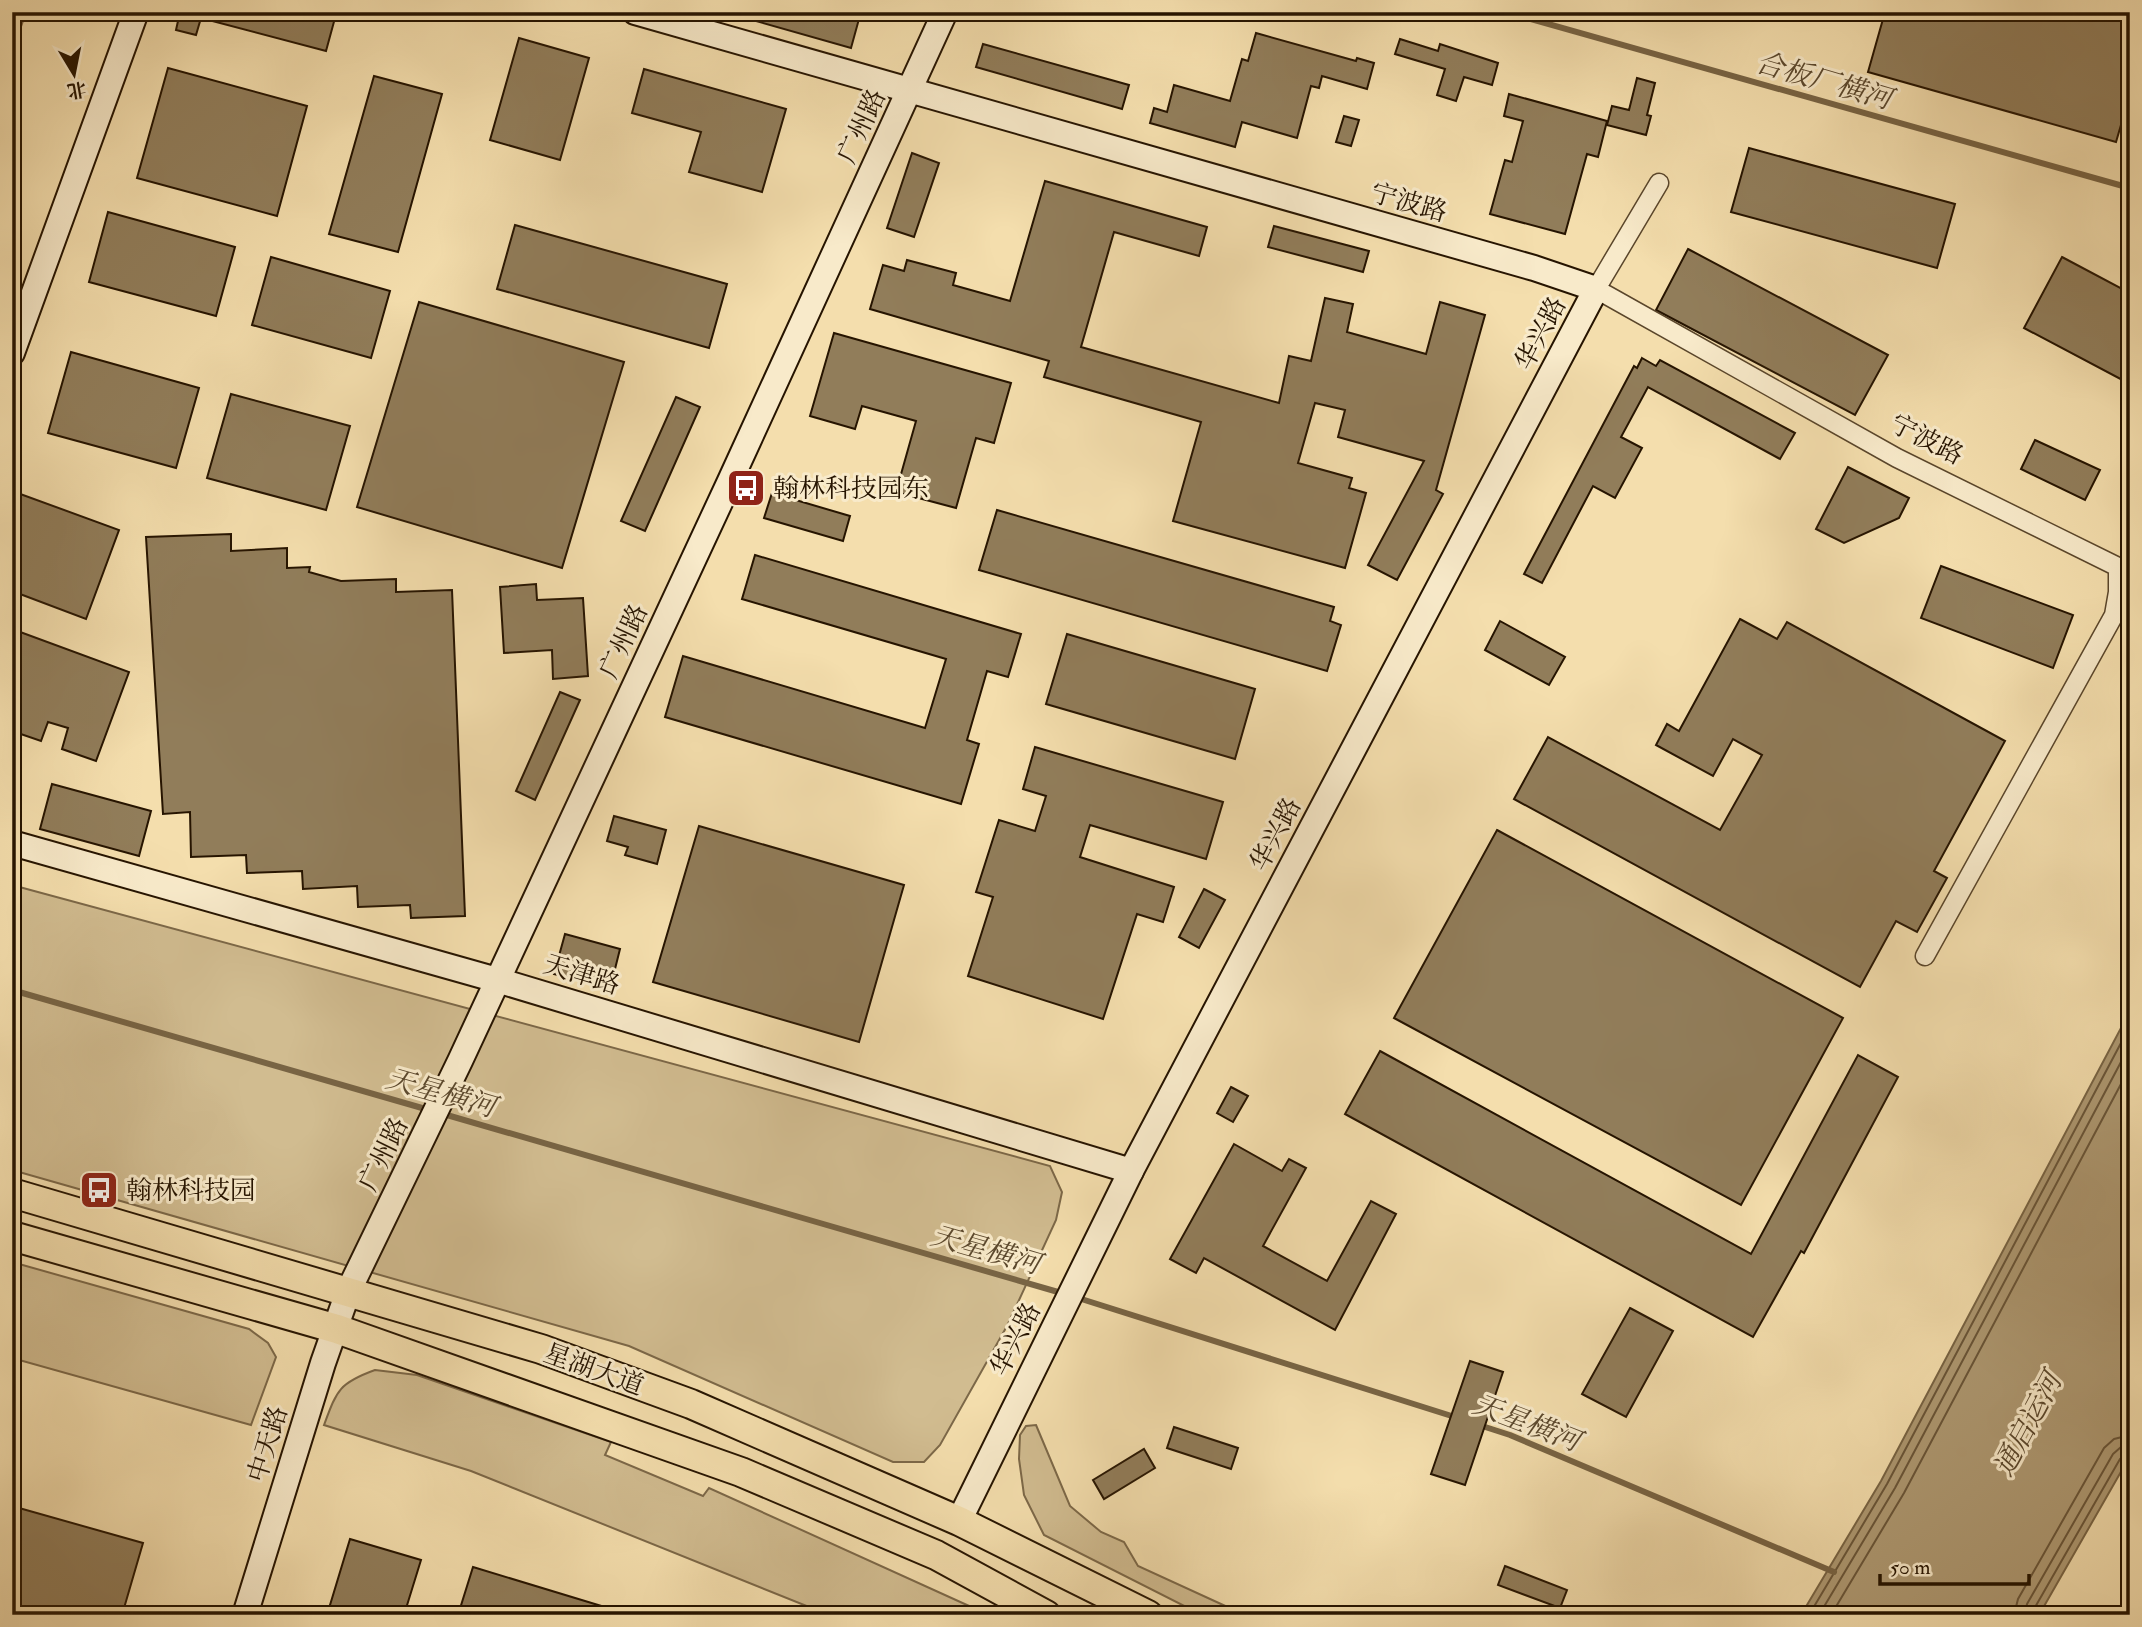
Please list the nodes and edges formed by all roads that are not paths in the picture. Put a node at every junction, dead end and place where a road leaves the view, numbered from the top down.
1 (135, 12) edge
2 (635, 12) edge
3 (945, 12) edge
4 (910, 91) junction
5 (1659, 183) dead end
6 (1596, 289) junction
7 (18, 321) edge
8 (12, 353) edge
9 (12, 843) edge
10 (1925, 956) dead end
11 (497, 980) junction
12 (1131, 1171) junction
13 (12, 1193) edge
14 (12, 1236) edge
15 (348, 1292) junction
16 (337, 1329) junction
17 (959, 1521) junction
18 (245, 1615) edge
19 (1046, 1615) edge
20 (1148, 1615) edge

1 - 7 street
2 - 4 street, 宁波路
3 - 4 street, 广州路
4 - 6 street, 宁波路
4 - 11 street, 广州路
5 - 6 street, 华兴路
6 - 10 street, 宁波路
6 - 12 street, 华兴路
7 - 8 street
9 - 11 street, 天津路
11 - 12 street, 天津路
11 - 15 street, 广州路
12 - 17 street, 华兴路
13 - 15 main road, 星湖大道
14 - 16 main road, 星湖大道
15 - 16 street, 中天路
15 - 17 main road, 星湖大道
16 - 18 street, 中天路
16 - 19 main road, 星湖大道
17 - 20 main road, 星湖大道

